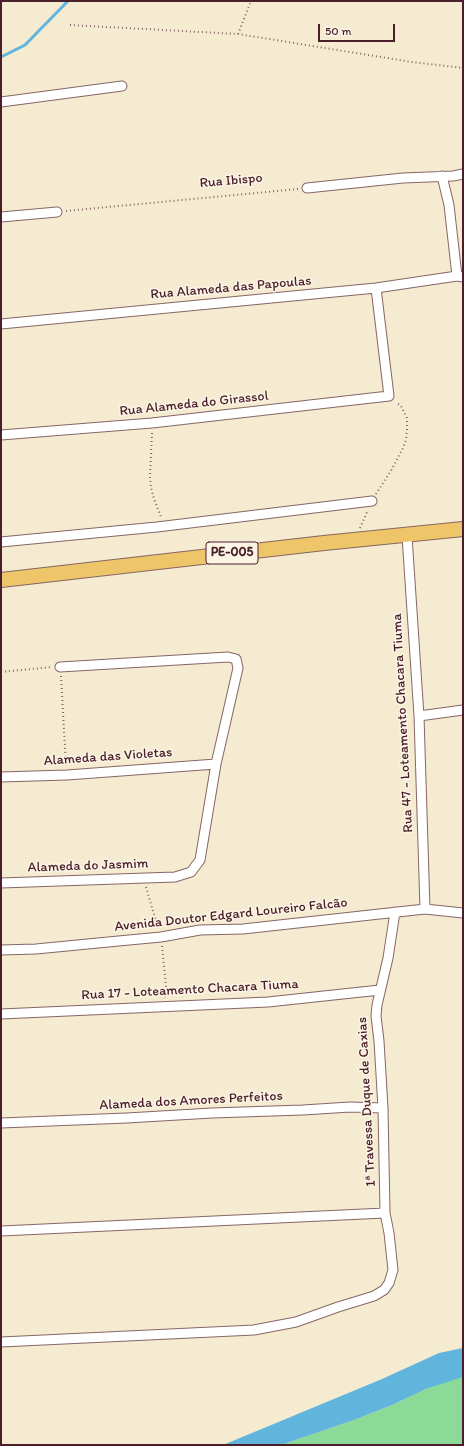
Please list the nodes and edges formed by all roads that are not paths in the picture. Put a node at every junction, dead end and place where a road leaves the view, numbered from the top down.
1 (122, 86) dead end
2 (1, 102) edge
3 (463, 174) edge
4 (442, 176) junction
5 (307, 188) road end
6 (56, 212) road end
7 (1, 217) edge
8 (460, 277) edge
9 (376, 288) junction
10 (1, 324) edge
11 (1, 435) edge
12 (372, 501) road end
13 (463, 529) edge
14 (407, 536) junction
15 (1, 542) edge
16 (1, 580) edge
17 (60, 667) road end
18 (463, 710) edge
19 (419, 716) junction
20 (216, 764) junction
21 (1, 777) edge
22 (1, 883) edge
23 (425, 909) junction
24 (395, 912) junction
25 (463, 913) edge
26 (1, 950) edge
27 (380, 990) junction
28 (1, 1014) edge
29 (383, 1108) junction
30 (1, 1123) edge
31 (385, 1213) junction
32 (1, 1230) edge
33 (1, 1342) edge

1 - 2 street
3 - 4 street
4 - 5 street
4 - 8 street
6 - 7 street
8 - 9 street, Rua Alameda das Papoulas
9 - 10 street, Rua Alameda das Papoulas
9 - 11 street, Rua Alameda do Girassol
12 - 15 street
13 - 14 main road, PE-005
14 - 16 main road, PE-005
14 - 19 street, Rua 47 - Loteamento Chacara Tiuma
17 - 20 street
18 - 19 street
19 - 23 street, Rua 47 - Loteamento Chacara Tiuma
20 - 21 street, Alameda das Violetas
20 - 22 street, Alameda do Jasmim
23 - 24 street, Avenida Doutor Edgard Loureiro Falcão
23 - 25 street, Avenida Doutor Edgard Loureiro Falcão
24 - 26 street, Avenida Doutor Edgard Loureiro Falcão
24 - 27 street, 1ª Travessa Duque de Caxias
27 - 28 street, Rua 17 - Loteamento Chacara Tiuma
27 - 29 street, 1ª Travessa Duque de Caxias
29 - 30 street, Alameda dos Amores Perfeitos
29 - 31 street, 1ª Travessa Duque de Caxias
31 - 32 street
31 - 33 street, 1ª Travessa Duque de Caxias

